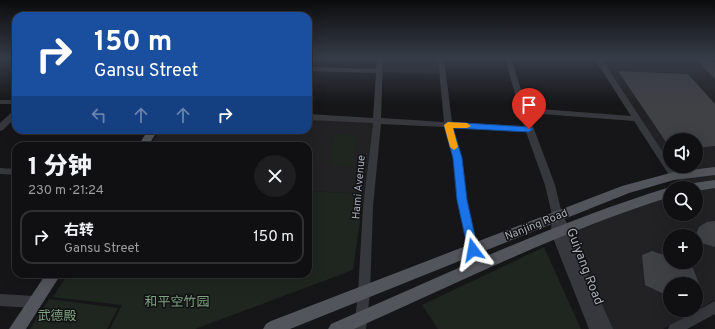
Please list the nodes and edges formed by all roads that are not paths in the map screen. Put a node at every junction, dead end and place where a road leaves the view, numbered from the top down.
1 (379, 73) edge
2 (443, 73) edge
3 (513, 73) edge
4 (607, 73) edge
5 (0, 102) edge
6 (12, 102) edge
7 (524, 110) junction
8 (12, 117) edge
9 (312, 117) edge
10 (638, 119) junction
11 (377, 120) junction
12 (448, 125) junction
13 (0, 128) edge
14 (529, 129) junction
15 (0, 171) edge
16 (715, 171) edge
17 (12, 172) edge
18 (674, 176) junction
19 (715, 184) edge
20 (703, 186) edge
21 (663, 194) edge
22 (557, 215) junction
23 (560, 231) junction
24 (473, 250) junction
25 (51, 278) edge
26 (364, 293) junction
27 (0, 300) edge
28 (34, 302) junction
29 (715, 307) edge
30 (360, 324) edge
31 (17, 329) edge
32 (271, 329) edge
33 (336, 329) edge
34 (595, 329) edge
35 (607, 329) edge
36 (674, 329) edge

1 - 11 street, Hami Avenue
2 - 12 street
3 - 7 street, Guiyang Road
4 - 10 street
5 - 6 street
7 - 10 street
7 - 14 street, Guiyang Road
8 - 13 street
9 - 11 street
10 - 18 street
11 - 12 street
11 - 26 street, Hami Avenue
12 - 14 street
12 - 24 street
14 - 22 street, Guiyang Road
15 - 17 street
16 - 18 main road, Nanjing Road
18 - 22 main road, Nanjing Road
19 - 20 main road
21 - 23 main road, Nanjing Road
22 - 23 street, Guiyang Road
22 - 24 main road, Nanjing Road
23 - 30 main road, Nanjing Road
23 - 34 street, Guiyang Road
23 - 35 street, Guiyang Road
24 - 26 main road, Nanjing Road
25 - 28 main road
26 - 30 street, Hami Avenue
26 - 32 main road, Nanjing Road
27 - 28 street
28 - 31 main road
29 - 36 street
30 - 33 main road, Nanjing Road

